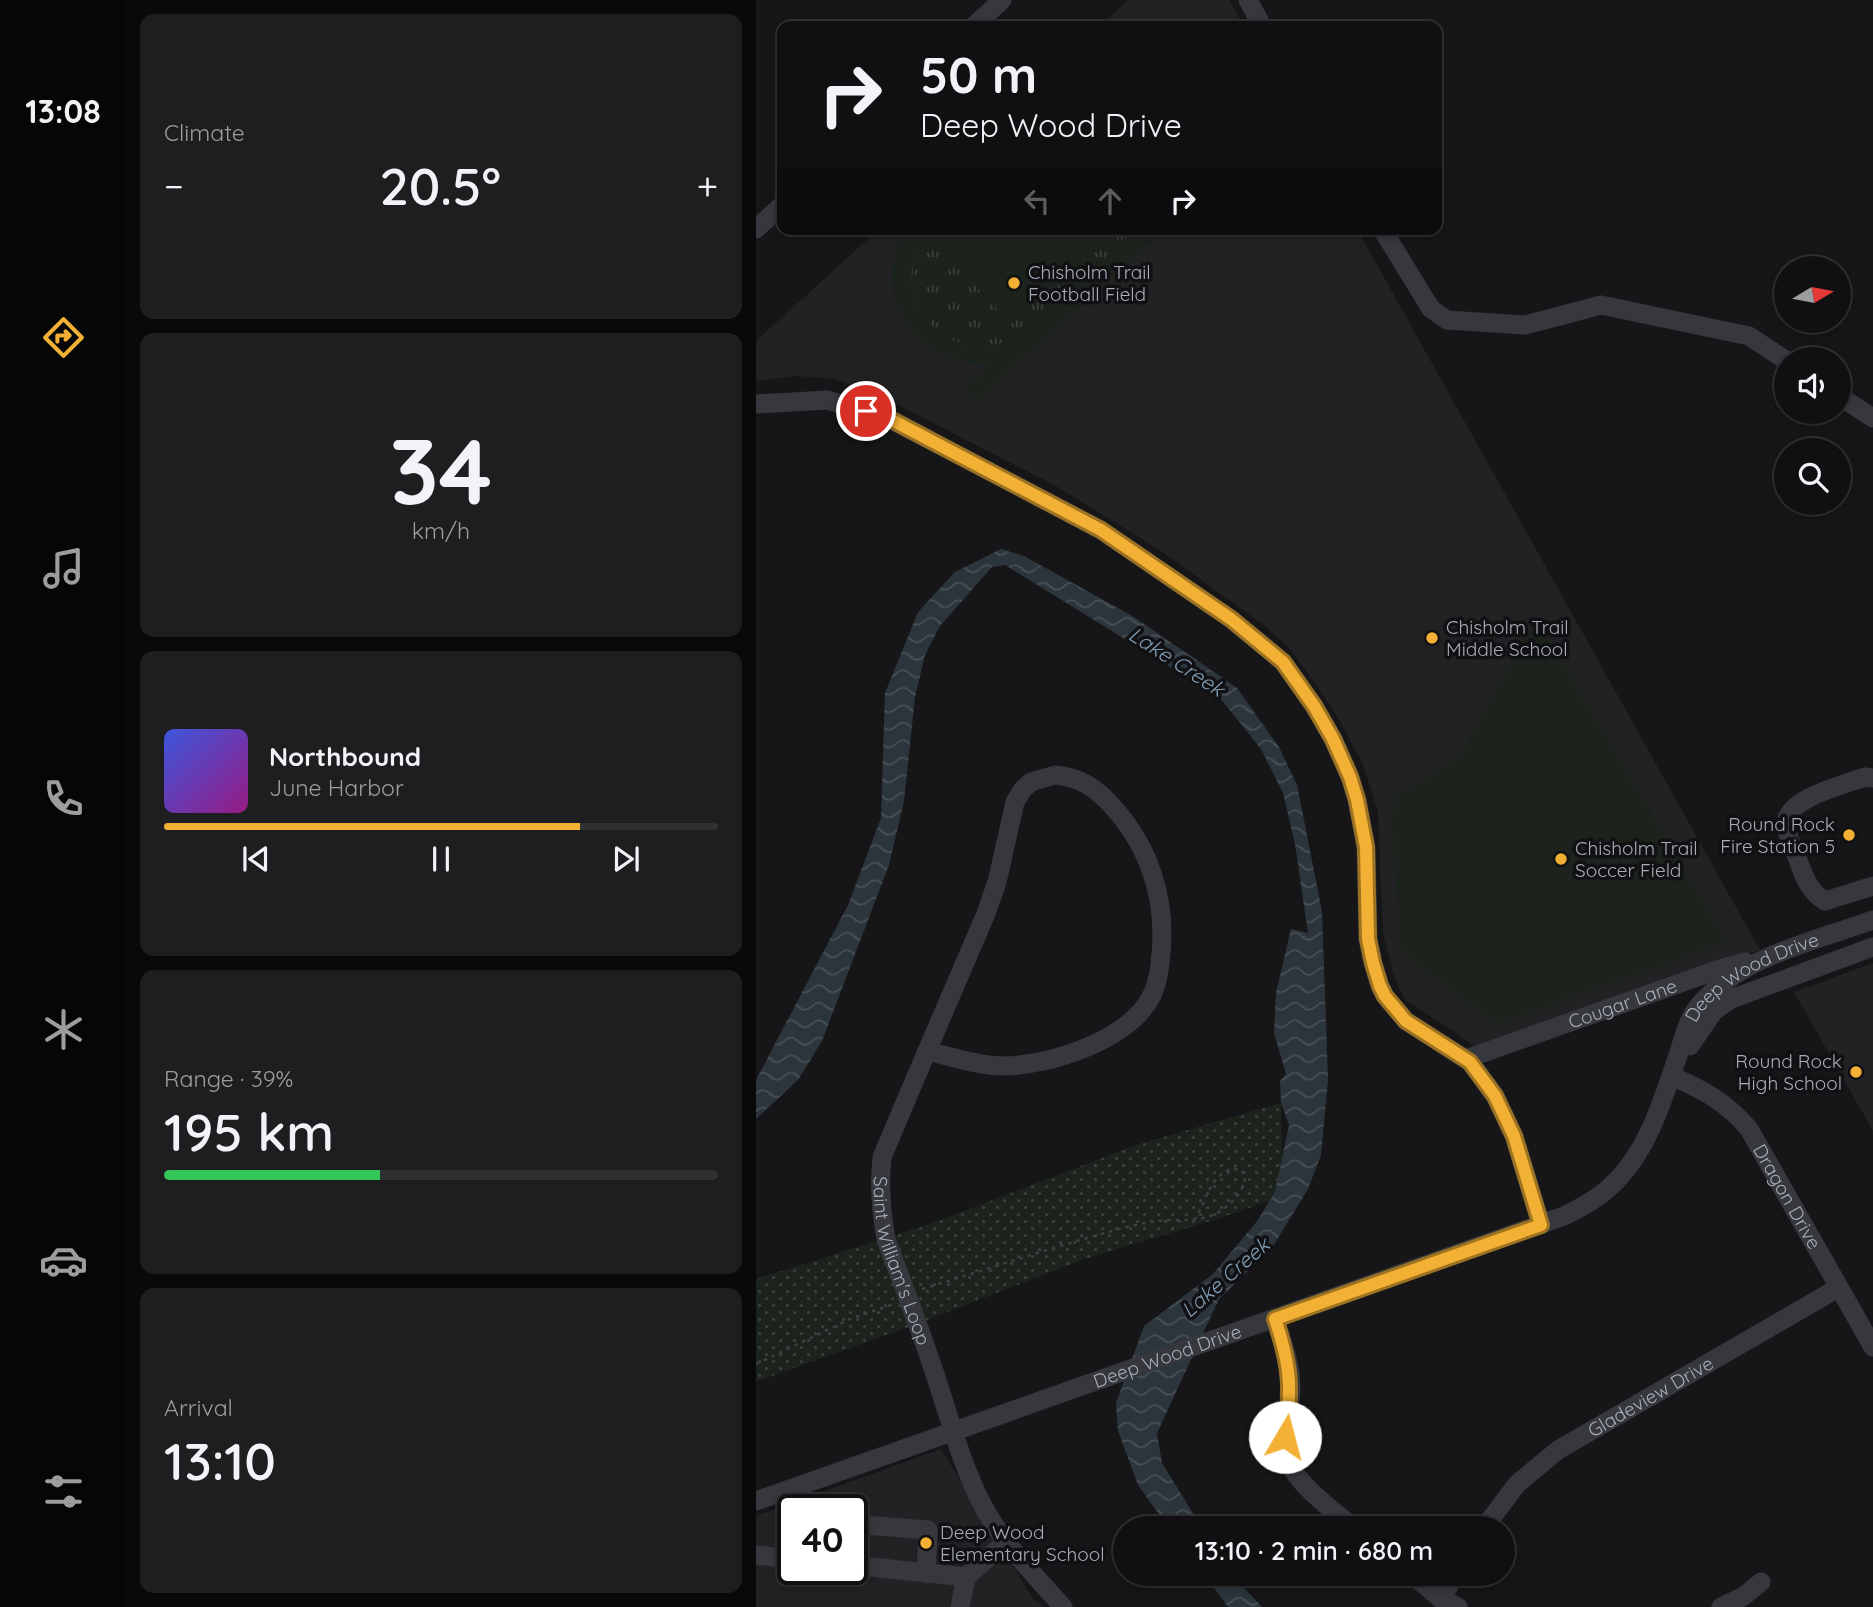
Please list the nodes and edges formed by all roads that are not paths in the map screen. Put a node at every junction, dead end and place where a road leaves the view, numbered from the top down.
1 (1002, 0) edge
2 (1248, 0) edge
3 (979, 21) edge
4 (1259, 21) edge
5 (777, 210) edge
6 (756, 229) edge
7 (1386, 235) edge
8 (1774, 352) edge
9 (756, 404) edge
10 (1851, 404) edge
11 (1873, 418) edge
12 (1873, 778) edge
13 (1873, 886) edge
14 (1873, 920) edge
15 (1873, 947) edge
16 (1780, 953) junction
17 (927, 1051) junction
18 (1466, 1059) junction
19 (1671, 1076) junction
20 (1541, 1225) junction
21 (1838, 1288) junction
22 (1275, 1319) junction
23 (1873, 1347) edge
24 (952, 1431) junction
25 (756, 1501) edge
26 (1341, 1516) edge
27 (1493, 1516) edge
28 (868, 1525) edge
29 (1006, 1542) junction
30 (756, 1555) edge
31 (777, 1557) edge
32 (868, 1567) edge
33 (926, 1573) junction
34 (966, 1577) junction
35 (1761, 1582) dead end
36 (1427, 1586) edge
37 (1450, 1603) edge
38 (960, 1607) edge
39 (1063, 1607) edge
40 (1721, 1607) edge

1 - 3 street
2 - 4 street
5 - 6 street
7 - 8 street
9 - 18 street
10 - 11 street
12 - 13 street
14 - 16 street, Deep Wood Drive
15 - 19 street, Deep Wood Drive
16 - 18 street, Cougar Lane
16 - 19 street, Deep Wood Drive
17 - 17 street, Saint William's Loop
17 - 24 street, Saint William's Loop
18 - 20 street
19 - 20 street, Deep Wood Drive
19 - 21 street, Dragon Drive
20 - 22 street, Deep Wood Drive
21 - 23 street, Dragon Drive
21 - 27 street, Gladeview Drive
22 - 24 street, Deep Wood Drive
22 - 26 street
24 - 25 street, Deep Wood Drive
24 - 29 street, Saint William's Loop
28 - 33 street
29 - 34 street
29 - 39 street, Saint William's Loop
30 - 31 street
32 - 33 street
33 - 34 street
34 - 38 street
35 - 40 street
36 - 37 street

